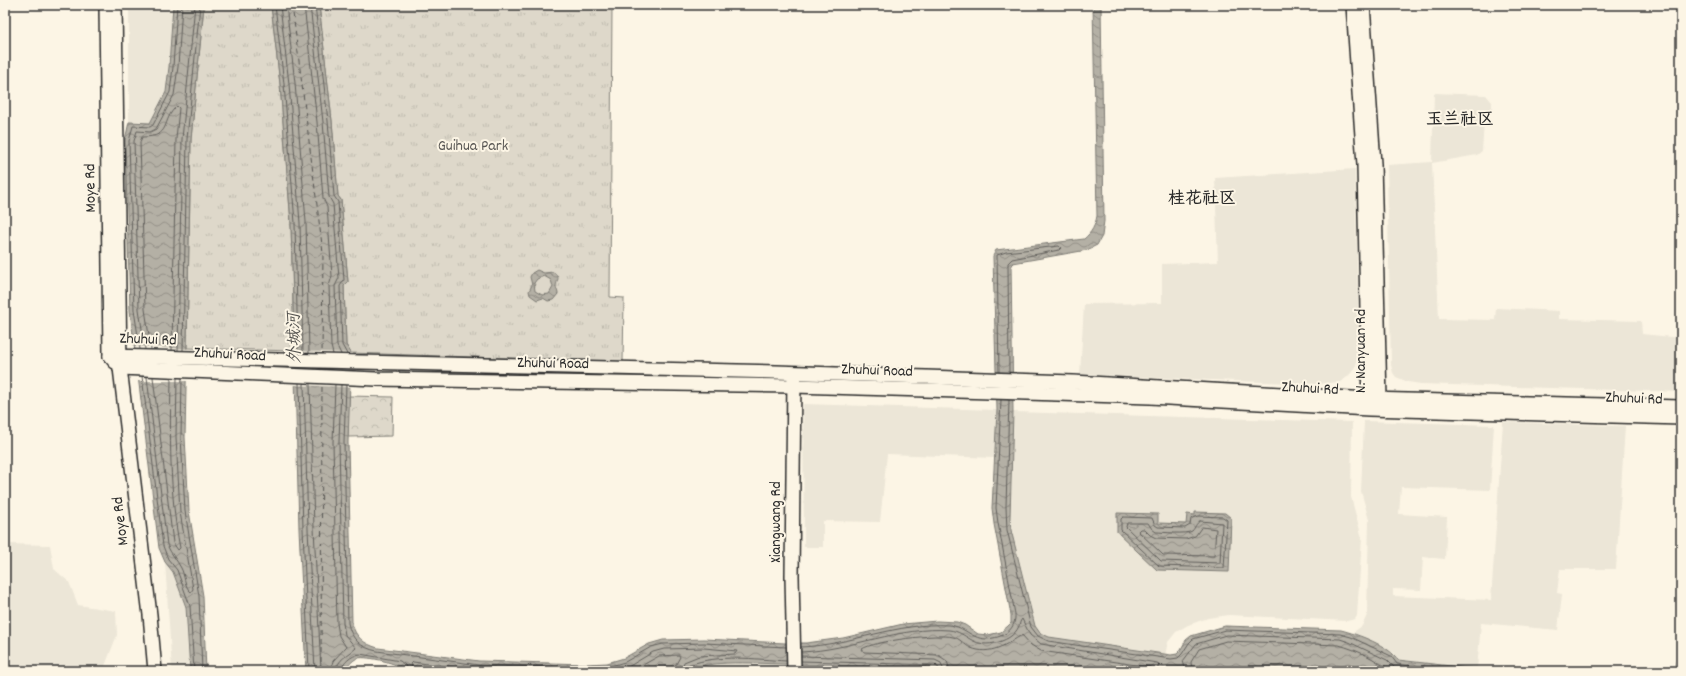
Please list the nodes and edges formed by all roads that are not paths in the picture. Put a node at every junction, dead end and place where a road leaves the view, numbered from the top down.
1 (106, 5) edge
2 (115, 5) edge
3 (1353, 5) edge
4 (1363, 5) edge
5 (117, 360) junction
6 (136, 362) junction
7 (376, 363) joint
8 (794, 379) junction
9 (986, 386) joint
10 (1373, 402) junction
11 (1681, 407) edge
12 (1681, 418) edge
13 (794, 670) edge
14 (155, 671) edge

1 - 5 main road, Moye Rd
2 - 5 main road, Moye Rd
3 - 10 main road, N. Nanyuan Rd
4 - 10 main road, N. Nanyuan Rd
5 - 6 main road, Zhuhui Road
5 - 14 main road, Moye Rd
6 - 7 main road, Zhuhui Rd
6 - 8 main road, Zhuhui Road
7 - 8 main road, Zhuhui Road
8 - 9 main road, Zhuhui Road
8 - 13 main road, Xiangwang Rd
9 - 10 main road, Zhuhui Rd
10 - 11 main road, Zhuhui Rd
10 - 12 main road, Zhuhui Rd

